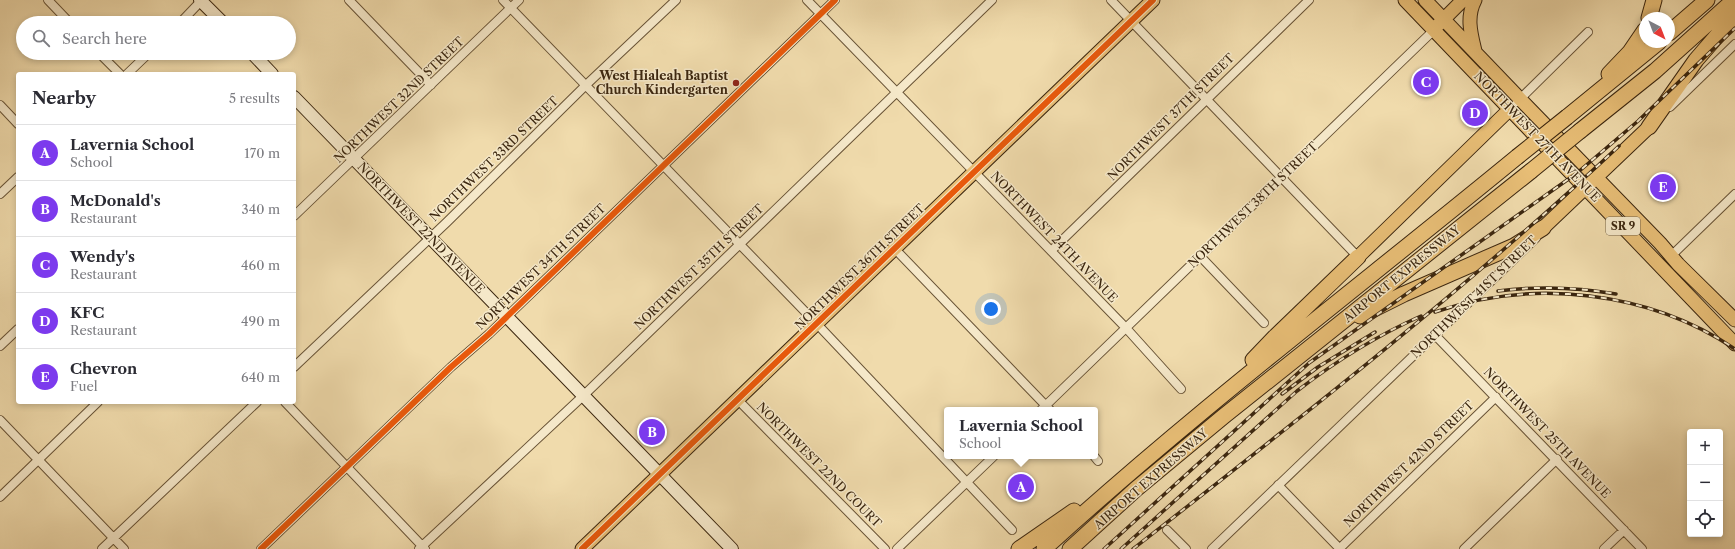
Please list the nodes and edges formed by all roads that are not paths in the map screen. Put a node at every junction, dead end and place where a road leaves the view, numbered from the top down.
1 (48, 0) edge
2 (201, 0) edge
3 (349, 0) edge
4 (503, 0) edge
5 (519, 0) edge
6 (676, 0) edge
7 (807, 0) edge
8 (835, 0) edge
9 (992, 0) edge
10 (1111, 0) edge
11 (1153, 0) edge
12 (1309, 0) edge
13 (1405, 0) edge
14 (1426, 0) edge
15 (1463, 0) edge
16 (1475, 0) edge
17 (1654, 0) edge
18 (1707, 0) edge
19 (1734, 0) edge
20 (511, 8) junction
21 (1651, 12) edge
22 (820, 14) junction
23 (1735, 15) edge
24 (63, 16) edge
25 (186, 16) edge
26 (216, 16) edge
27 (1444, 19) junction
28 (1131, 21) junction
29 (1675, 29) edge
30 (1434, 30) junction
31 (1588, 32) dead end
32 (1639, 39) edge
33 (1735, 44) edge
34 (1652, 48) edge
35 (1476, 53) junction
36 (106, 60) edge
37 (142, 60) edge
38 (259, 60) edge
39 (118, 72) edge
40 (129, 72) edge
41 (270, 72) edge
42 (586, 85) junction
43 (431, 86) junction
44 (896, 92) junction
45 (296, 99) edge
46 (1206, 100) junction
47 (1515, 104) junction
48 (0, 105) edge
49 (1567, 117) junction
50 (16, 122) edge
51 (1649, 127) junction
52 (354, 160) junction
53 (663, 165) junction
54 (974, 172) junction
55 (1282, 177) junction
56 (1595, 178) junction
57 (16, 179) edge
58 (1586, 188) junction
59 (0, 194) edge
60 (1735, 194) edge
61 (296, 214) edge
62 (1543, 228) junction
63 (430, 238) junction
64 (739, 244) junction
65 (1641, 246) junction
66 (895, 249) junction
67 (1051, 251) junction
68 (1200, 256) junction
69 (1671, 256) junction
70 (1358, 257) junction
71 (1672, 280) junction
72 (506, 317) junction
73 (1735, 320) edge
74 (1264, 323) dead end
75 (817, 324) junction
76 (1126, 328) junction
77 (1332, 330) junction
78 (16, 331) edge
79 (1434, 334) junction
80 (1735, 344) edge
81 (0, 346) edge
82 (296, 365) edge
83 (1181, 388) dead end
84 (583, 396) junction
85 (1496, 397) junction
86 (736, 399) junction
87 (1215, 400) junction
88 (96, 404) edge
89 (255, 404) edge
90 (287, 404) edge
91 (1045, 407) edge
92 (1047, 407) edge
93 (0, 420) edge
94 (944, 458) edge
95 (945, 459) edge
96 (991, 459) edge
97 (1557, 459) junction
98 (38, 460) junction
99 (346, 467) junction
100 (658, 474) junction
101 (967, 482) junction
102 (1278, 485) junction
103 (1136, 489) junction
104 (1104, 494) junction
105 (0, 497) edge
106 (1012, 530) dead end
107 (1167, 530) dead end
108 (1624, 530) junction
109 (113, 538) junction
110 (422, 548) edge
111 (102, 549) edge
112 (124, 549) edge
113 (261, 549) edge
114 (582, 549) edge
115 (732, 549) edge
116 (885, 549) edge
117 (897, 549) edge
118 (1020, 549) edge
119 (1044, 549) edge
120 (1070, 549) edge
121 (1083, 549) edge
122 (1186, 549) edge
123 (1212, 549) edge
124 (1340, 549) edge
125 (1464, 549) edge
126 (1604, 549) edge
127 (1642, 549) edge

1 - 24 street
2 - 25 street
2 - 26 main road
3 - 43 street
4 - 20 street
5 - 20 street, NORTHWEST 32ND STREET
6 - 42 street, NORTHWEST 33RD STREET
7 - 22 street, NORTHWEST 24TH AVENUE
8 - 22 street, NORTHWEST 34TH STREET
9 - 44 street, NORTHWEST 35TH STREET
10 - 28 street
11 - 28 main road, NORTHWEST 36TH STREET
12 - 46 street, NORTHWEST 37TH STREET
13 - 30 main road, NORTHWEST 27TH AVENUE / SR 9
14 - 27 main road, NORTHWEST 27TH AVENUE / SR 9
15 - 27 main road, NORTHWEST 38TH STREET
16 - 35 main road
17 - 21 highway
18 - 29 highway
19 - 77 highway, AIRPORT EXPRESSWAY, bridge
20 - 42 street
20 - 43 street, NORTHWEST 32ND STREET
22 - 44 street, NORTHWEST 24TH AVENUE
22 - 53 street, NORTHWEST 34TH STREET
23 - 51 highway
27 - 30 main road, NORTHWEST 38TH STREET
27 - 35 main road, NORTHWEST 27TH AVENUE / SR 9
28 - 46 street
28 - 54 main road, NORTHWEST 36TH STREET
30 - 47 main road, NORTHWEST 27TH AVENUE / SR 9
30 - 55 street, NORTHWEST 38TH STREET
31 - 47 street
32 - 49 highway
33 - 51 street, NORTHWEST 41ST STREET
34 - 49 highway, AIRPORT EXPRESSWAY
35 - 47 main road, NORTHWEST 27TH AVENUE / SR 9
36 - 39 street
37 - 40 street
38 - 41 main road
42 - 53 street
42 - 63 street, NORTHWEST 33RD STREET
43 - 52 street, NORTHWEST 32ND STREET
44 - 54 street, NORTHWEST 24TH AVENUE
44 - 64 street, NORTHWEST 35TH STREET
45 - 52 main road, NORTHWEST 22ND AVENUE
46 - 55 street
46 - 67 street, NORTHWEST 37TH STREET
47 - 56 main road, NORTHWEST 27TH AVENUE / SR 9
47 - 58 main road, NORTHWEST 27TH AVENUE / SR 9
47 - 70 main road
48 - 50 street
49 - 87 highway, AIRPORT EXPRESSWAY, bridge
51 - 56 main road, NORTHWEST 41ST STREET
52 - 61 street, NORTHWEST 32ND STREET
52 - 63 main road, NORTHWEST 22ND AVENUE
53 - 64 street
53 - 72 street, NORTHWEST 34TH STREET
54 - 66 main road, NORTHWEST 36TH STREET
54 - 67 street, NORTHWEST 24TH AVENUE
55 - 68 street, NORTHWEST 38TH STREET
55 - 70 street
56 - 58 main road, NORTHWEST 41ST STREET
56 - 69 main road, NORTHWEST 27TH AVENUE / SR 9
57 - 59 street
58 - 62 main road, NORTHWEST 41ST STREET
58 - 65 main road, NORTHWEST 27TH AVENUE / SR 9
60 - 69 street
62 - 77 highway
62 - 79 street, NORTHWEST 41ST STREET
63 - 72 main road, NORTHWEST 22ND AVENUE
63 - 82 street, NORTHWEST 33RD STREET
64 - 75 street
64 - 84 street, NORTHWEST 35TH STREET
65 - 69 main road
65 - 71 main road, NORTHWEST 27TH AVENUE / SR 9
66 - 75 main road, NORTHWEST 36TH STREET
66 - 91 street
67 - 76 street, NORTHWEST 24TH AVENUE
68 - 74 street
68 - 76 street, NORTHWEST 38TH STREET
69 - 71 main road
69 - 73 main road, NORTHWEST 27TH AVENUE / SR 9
70 - 87 highway
71 - 80 main road, NORTHWEST 27TH AVENUE / SR 9
72 - 84 main road, NORTHWEST 22ND AVENUE
72 - 99 street, NORTHWEST 34TH STREET
75 - 86 main road, NORTHWEST 36TH STREET
75 - 94 street
76 - 83 street, NORTHWEST 24TH AVENUE
76 - 92 street, NORTHWEST 38TH STREET
77 - 103 highway, AIRPORT EXPRESSWAY
78 - 81 street
79 - 85 street, NORTHWEST 25TH AVENUE
79 - 102 street, NORTHWEST 41ST STREET
84 - 100 main road, NORTHWEST 22ND AVENUE
84 - 110 street, NORTHWEST 35TH STREET
85 - 97 street, NORTHWEST 25TH AVENUE
85 - 124 street, NORTHWEST 42ND STREET
86 - 100 main road, NORTHWEST 36TH STREET
86 - 116 street, NORTHWEST 22ND COURT
87 - 104 highway, AIRPORT EXPRESSWAY
88 - 98 street
89 - 109 street
90 - 99 street
93 - 98 street
95 - 101 street
96 - 101 street
97 - 108 street, NORTHWEST 25TH AVENUE
97 - 125 street
98 - 105 street
98 - 109 street
99 - 110 street
99 - 113 street, NORTHWEST 34TH STREET
100 - 114 main road, NORTHWEST 36TH STREET
100 - 115 main road, NORTHWEST 22ND AVENUE
101 - 106 street
101 - 117 street
102 - 123 street, NORTHWEST 41ST STREET
102 - 124 street
103 - 120 highway, AIRPORT EXPRESSWAY
103 - 121 highway
104 - 118 highway
104 - 119 highway, AIRPORT EXPRESSWAY
107 - 122 street
108 - 126 street
108 - 127 street, NORTHWEST 25TH AVENUE
109 - 111 street
109 - 112 street

